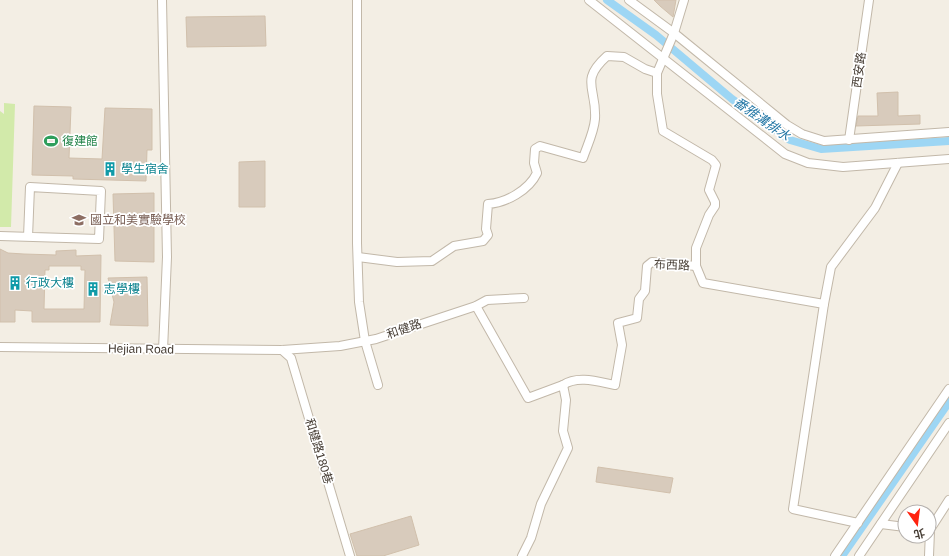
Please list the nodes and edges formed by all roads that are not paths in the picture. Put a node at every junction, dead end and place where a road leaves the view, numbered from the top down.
1 (162, 0) edge
2 (357, 0) edge
3 (588, 0) edge
4 (629, 0) edge
5 (684, 0) edge
6 (869, 0) edge
7 (673, 36) junction
8 (663, 57) junction
9 (657, 73) junction
10 (949, 132) edge
11 (849, 135) junction
12 (949, 159) edge
13 (898, 163) junction
14 (0, 236) edge
15 (28, 237) junction
16 (358, 257) junction
17 (696, 266) junction
18 (524, 298) dead end
19 (824, 304) junction
20 (476, 306) junction
21 (365, 341) junction
22 (0, 347) edge
23 (163, 350) junction
24 (282, 350) junction
25 (378, 385) dead end
26 (563, 385) junction
27 (949, 389) edge
28 (949, 423) edge
29 (949, 500) edge
30 (937, 520) edge
31 (858, 524) junction
32 (881, 524) junction
33 (897, 526) edge
34 (929, 544) edge
35 (350, 556) edge
36 (522, 556) edge
37 (835, 556) edge
38 (859, 556) edge
39 (928, 556) edge

1 - 23 street
2 - 16 street
3 - 8 street
4 - 7 street
5 - 7 street
6 - 11 street, 西安路
7 - 8 street
7 - 11 street
8 - 9 street
8 - 13 street
9 - 16 street
9 - 17 street, 布西路
10 - 11 street
12 - 13 street
13 - 19 street
14 - 15 street
15 - 15 street
16 - 21 street
17 - 19 street, 布西路
17 - 26 street, 布西路
18 - 20 street, 和健路
19 - 31 street
20 - 21 street, 和健路
20 - 26 street, 布西路
21 - 24 street, 和健路
21 - 25 street
22 - 23 street, Hejian Road
23 - 24 street, Hejian Road
24 - 35 street, 和健路180巷
26 - 36 street
27 - 31 street
28 - 32 street
29 - 30 street
31 - 37 street
32 - 33 street
32 - 38 street
34 - 39 street

